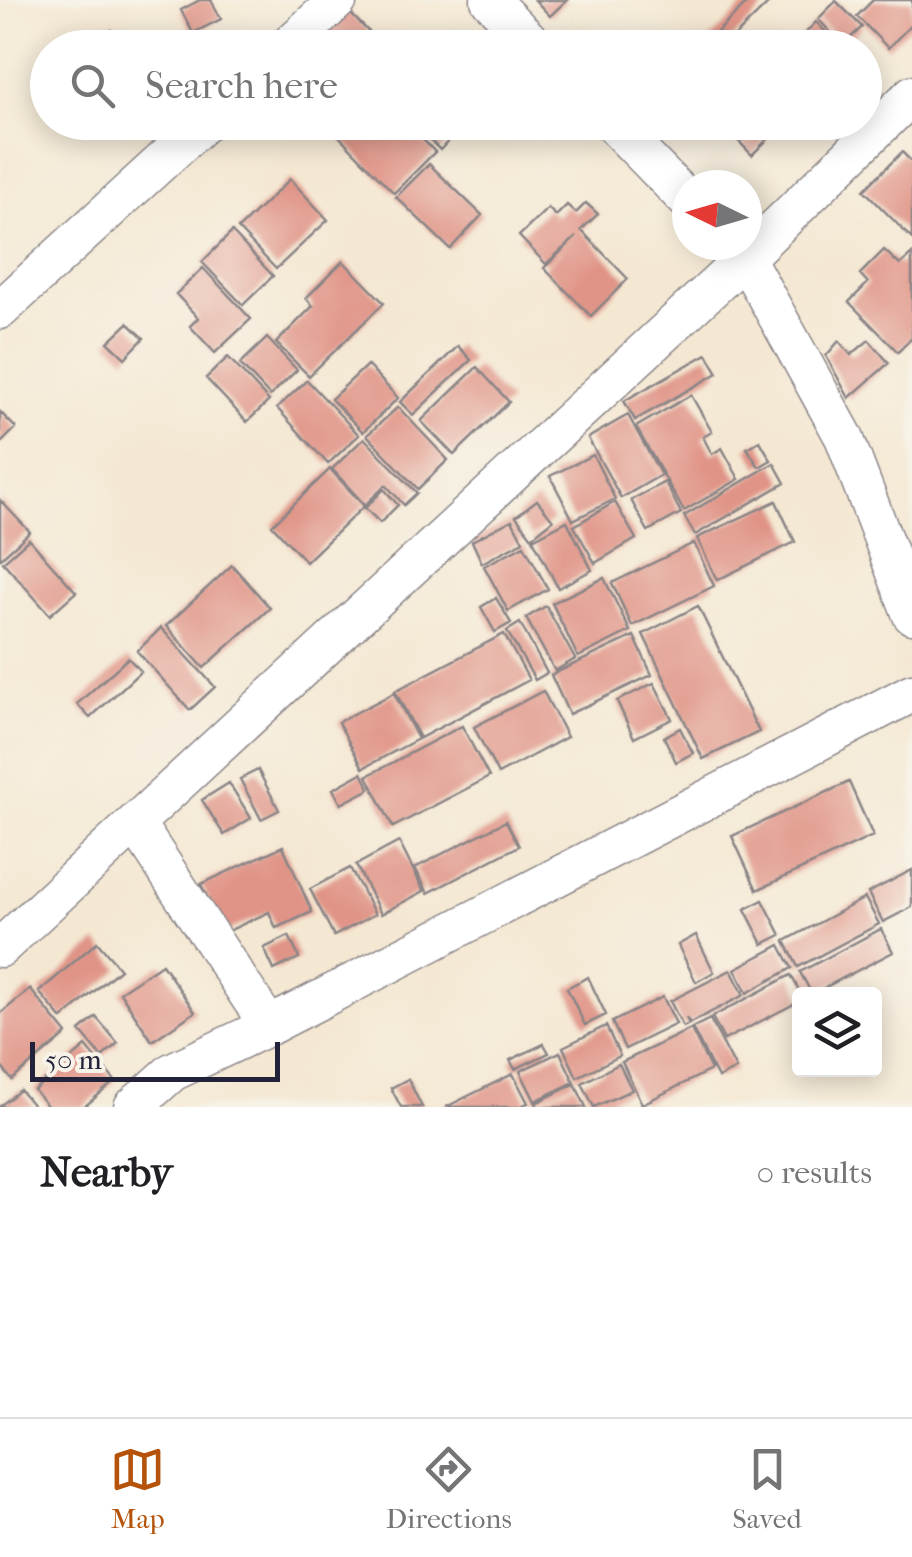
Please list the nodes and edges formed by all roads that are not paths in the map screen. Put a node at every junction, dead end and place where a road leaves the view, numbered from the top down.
1 (338, 0) edge
2 (490, 0) edge
3 (306, 30) edge
4 (519, 30) edge
5 (912, 95) edge
6 (882, 122) edge
7 (185, 140) edge
8 (629, 140) edge
9 (862, 140) edge
10 (672, 185) edge
11 (762, 230) edge
12 (730, 260) edge
13 (743, 260) edge
14 (0, 310) edge
15 (912, 615) edge
16 (912, 693) edge
17 (135, 822) junction
18 (0, 948) edge
19 (268, 1026) junction
20 (133, 1107) edge

1 - 3 street
2 - 4 street
5 - 6 street
7 - 14 street
8 - 10 street
9 - 11 street
12 - 17 street
13 - 15 street
16 - 19 street
17 - 18 street
17 - 19 street
19 - 20 street

